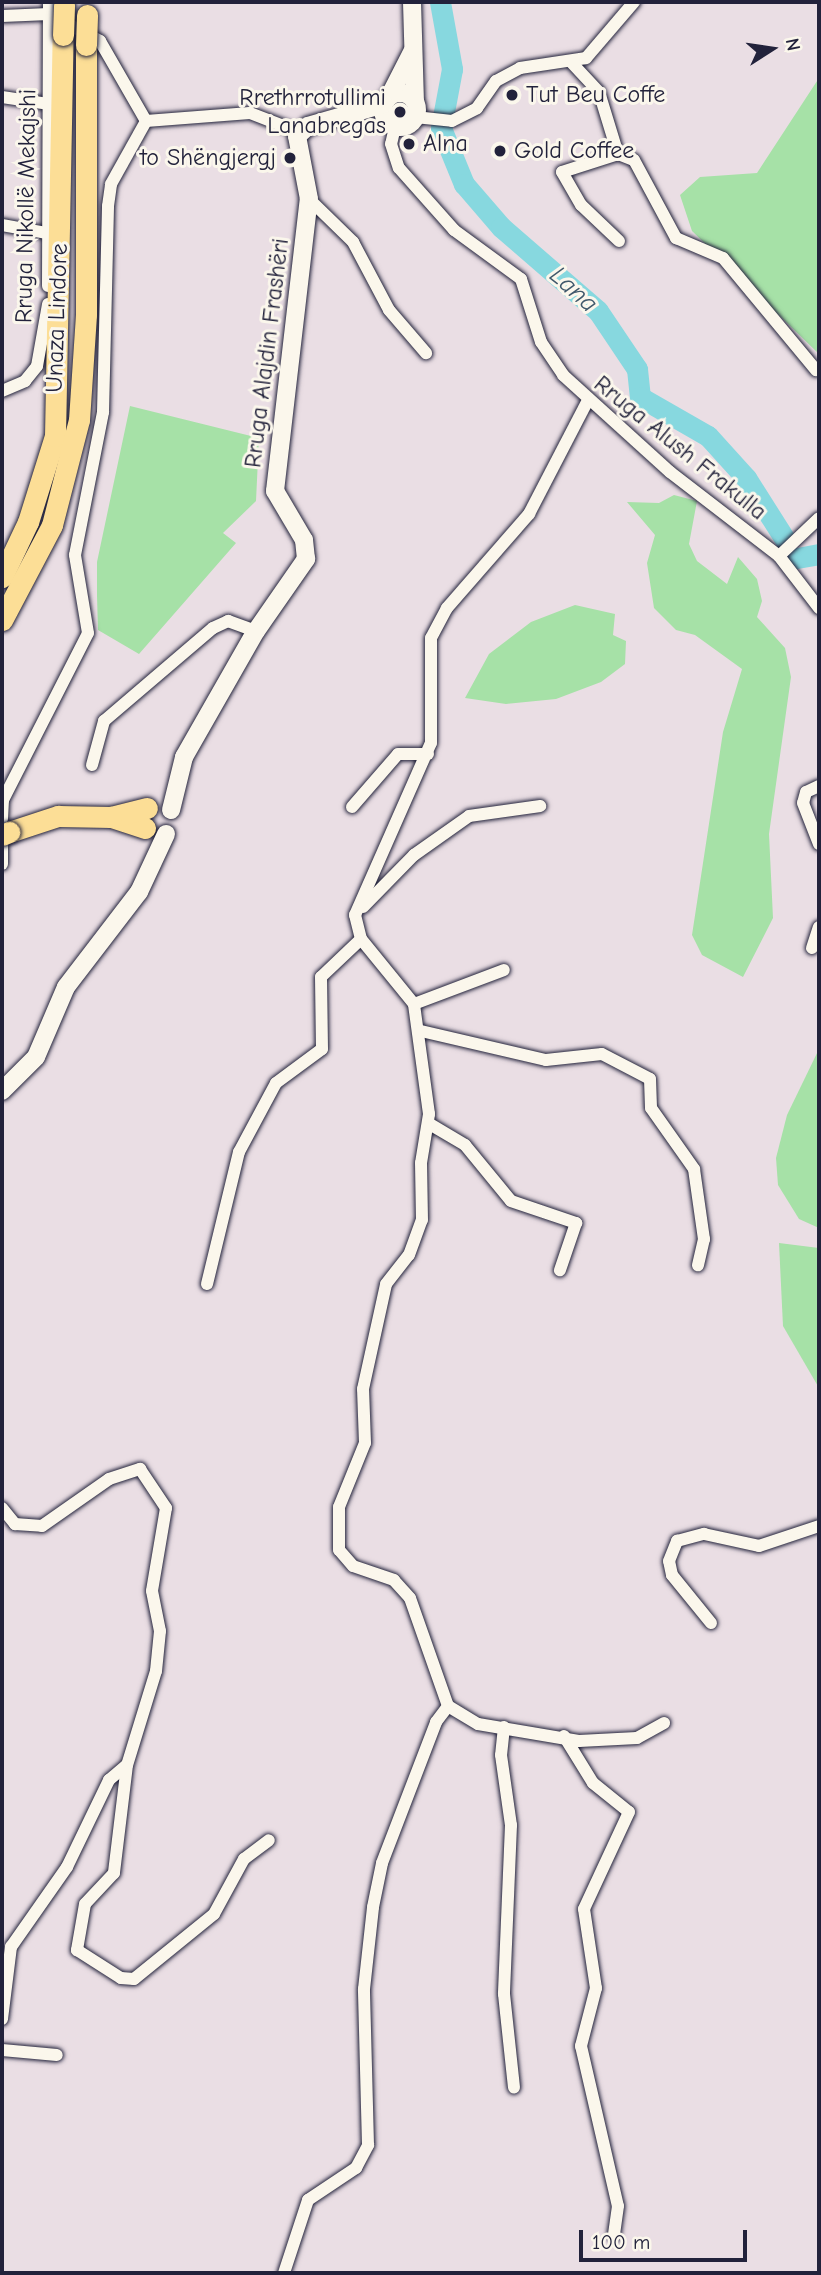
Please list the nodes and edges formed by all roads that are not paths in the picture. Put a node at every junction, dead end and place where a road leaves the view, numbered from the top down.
1 (412, 2) edge
2 (634, 2) edge
3 (57, 6) edge
4 (87, 8) edge
5 (2, 16) edge
6 (412, 51) junction
7 (571, 62) junction
8 (2, 97) edge
9 (49, 104) junction
10 (415, 109) junction
11 (388, 111) junction
12 (146, 121) junction
13 (299, 132) junction
14 (618, 154) junction
15 (309, 199) junction
16 (2, 225) edge
17 (47, 233) junction
18 (620, 241) dead end
19 (426, 353) dead end
20 (816, 370) dead end
21 (2, 391) edge
22 (587, 402) junction
23 (66, 486) junction
24 (819, 518) edge
25 (779, 556) junction
26 (2, 576) edge
27 (819, 608) edge
28 (2, 620) edge
29 (2, 626) edge
30 (256, 631) junction
31 (428, 754) junction
32 (92, 765) dead end
33 (819, 786) edge
34 (540, 806) dead end
35 (352, 807) dead end
36 (157, 820) junction
37 (4, 829) edge
38 (819, 844) edge
39 (2, 864) edge
40 (355, 915) junction
41 (819, 927) edge
42 (361, 939) junction
43 (812, 948) dead end
44 (504, 970) dead end
45 (414, 1004) junction
46 (421, 1031) junction
47 (2, 1091) edge
48 (428, 1123) junction
49 (698, 1265) dead end
50 (560, 1270) dead end
51 (207, 1284) dead end
52 (2, 1508) edge
53 (819, 1526) edge
54 (711, 1623) dead end
55 (449, 1706) junction
56 (664, 1723) dead end
57 (504, 1727) junction
58 (564, 1736) junction
59 (127, 1765) junction
60 (269, 1840) dead end
61 (2, 2019) edge
62 (2, 2050) edge
63 (57, 2055) dead end
64 (514, 2087) dead end
65 (614, 2236) dead end
66 (284, 2273) edge

1 - 6 main road
2 - 7 street
3 - 5 street
3 - 9 street, Rruga Nikollë Mekajshi
3 - 12 street
3 - 26 highway, Unaza Lindore, bridge
4 - 23 highway, Unaza Lindore, bridge
6 - 10 main road
6 - 11 main road
7 - 10 street
7 - 14 street
8 - 9 street
9 - 17 street, Rruga Nikollë Mekajshi
10 - 11 main road
10 - 11 main road
11 - 13 main road
11 - 22 street, Rruga Alush Frakulla
12 - 13 street
12 - 37 street
13 - 15 main road, Rruga Alajdin Frashëri
14 - 18 street
14 - 20 street
15 - 19 street
15 - 30 main road, Rruga Alajdin Frashëri
16 - 17 street
17 - 21 street, Rruga Nikollë Mekajshi
22 - 25 street, Rruga Alush Frakulla
22 - 31 street
23 - 28 highway, Unaza Lindore
23 - 29 highway
24 - 25 street
25 - 27 street, Rruga Alush Frakulla
30 - 32 street
30 - 36 main road, Rruga Alajdin Frashëri
31 - 35 street
31 - 40 street
33 - 38 street
34 - 40 street
36 - 37 highway
36 - 47 main road, Rruga Alajdin Frashëri
37 - 39 street
40 - 42 street
41 - 43 street
42 - 45 street
42 - 51 street
44 - 45 street
45 - 46 street
46 - 48 street
46 - 49 street
48 - 50 street
48 - 55 street
52 - 59 street
53 - 54 street
55 - 57 street
55 - 66 street
56 - 58 street
57 - 58 street
57 - 64 street
58 - 65 street
59 - 60 street
59 - 61 street
62 - 63 street

